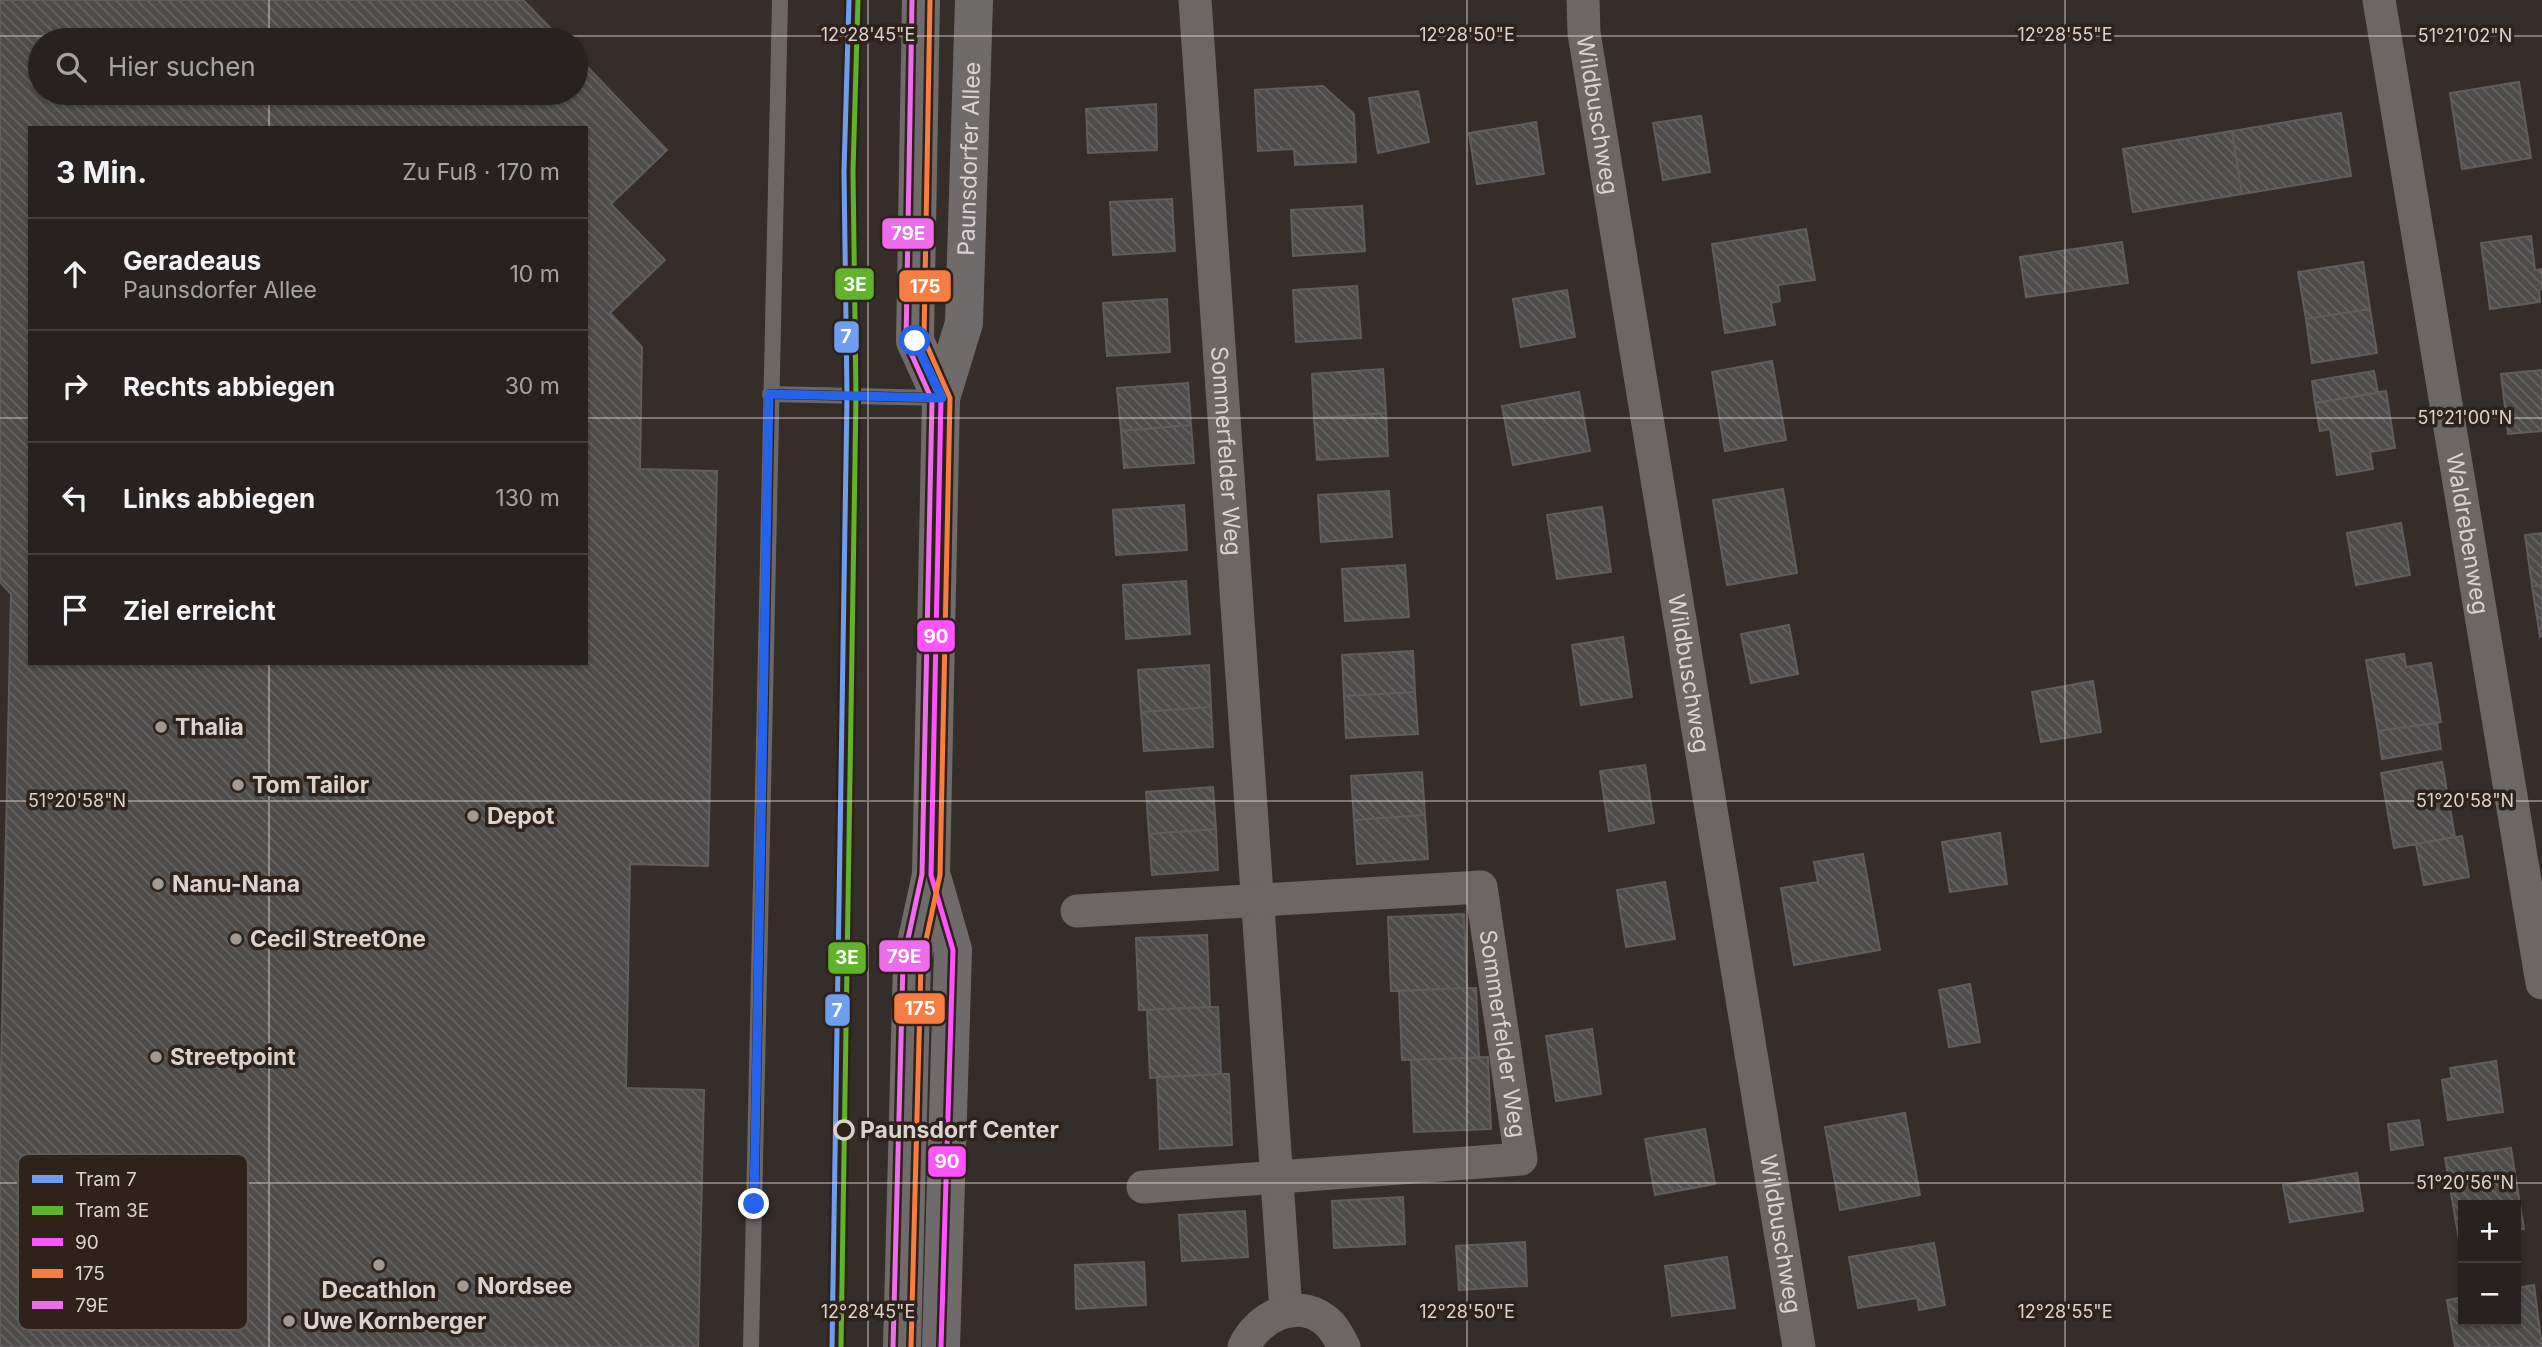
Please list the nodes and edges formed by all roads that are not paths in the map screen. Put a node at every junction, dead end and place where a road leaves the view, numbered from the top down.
1 (780, 0) edge
2 (921, 0) edge
3 (974, 0) edge
4 (1195, 0) edge
5 (1583, 0) edge
6 (2378, 0) edge
7 (769, 394) junction
8 (942, 398) junction
9 (931, 875) junction
10 (1257, 900) junction
11 (1077, 911) dead end
12 (2542, 984) edge
13 (1277, 1177) junction
14 (1143, 1187) dead end
15 (1286, 1311) junction
16 (751, 1347) edge
17 (902, 1347) edge
18 (941, 1347) edge
19 (1244, 1347) edge
20 (1344, 1347) edge
21 (1799, 1347) edge

1 - 7 lane
2 - 8 main road, Paunsdorfer Allee
3 - 8 main road, Paunsdorfer Allee
4 - 10 street, Sommerfelder Weg
5 - 21 street, Wildbuschweg
6 - 12 street, Waldrebenweg
7 - 8 lane
7 - 16 lane
8 - 9 main road, Paunsdorfer Allee
9 - 17 main road, Paunsdorfer Allee
9 - 18 main road, Paunsdorfer Allee
10 - 11 street, Sommerfelder Weg
10 - 13 street, Sommerfelder Weg
10 - 13 street, Sommerfelder Weg
13 - 14 street, Sommerfelder Weg
13 - 15 street, Sommerfelder Weg
15 - 19 street
15 - 20 street

